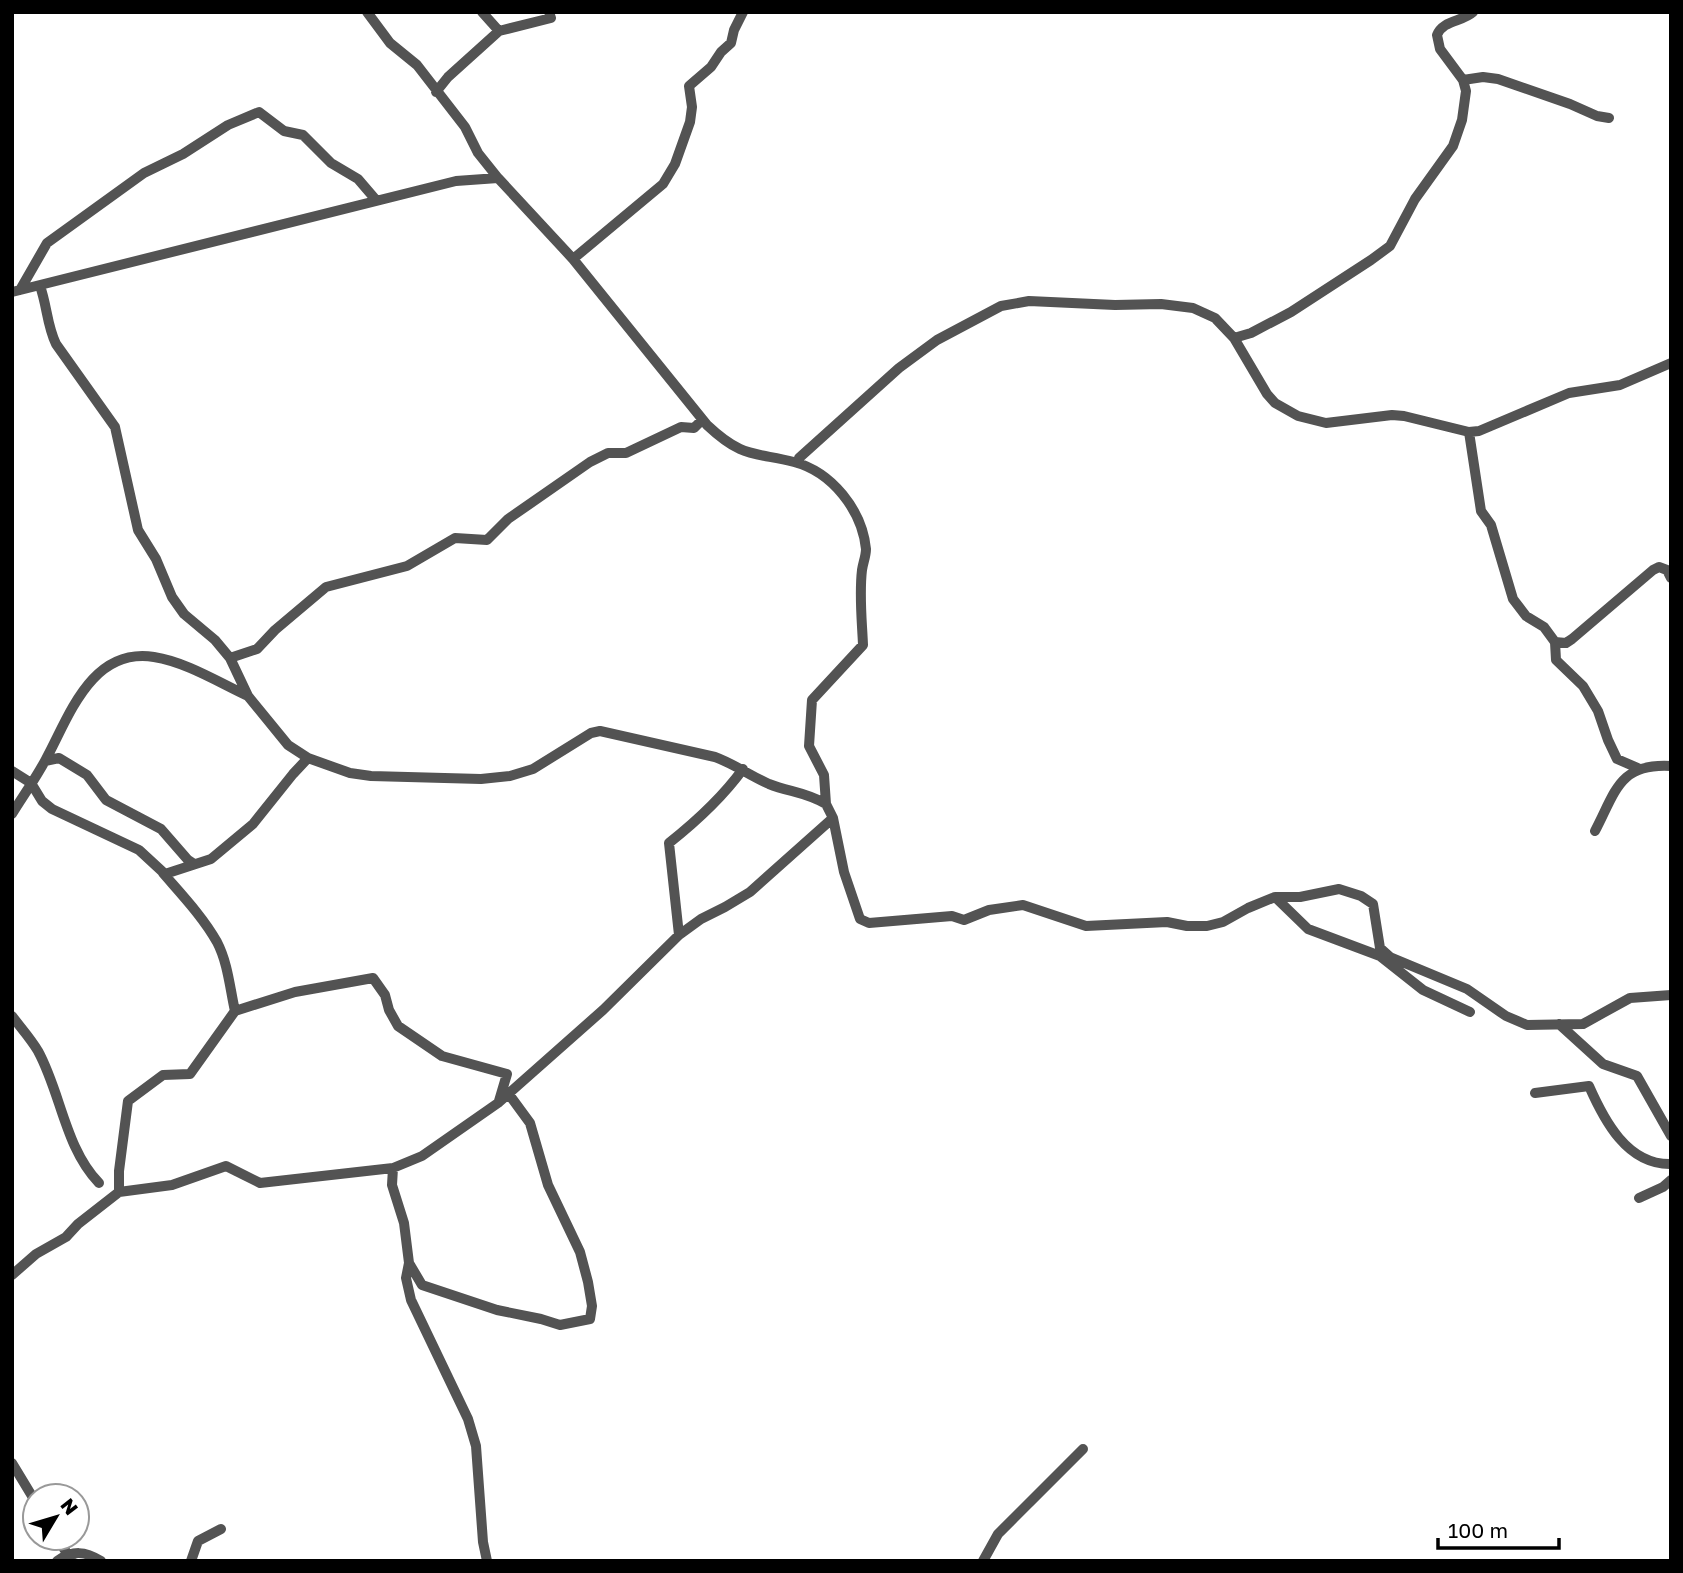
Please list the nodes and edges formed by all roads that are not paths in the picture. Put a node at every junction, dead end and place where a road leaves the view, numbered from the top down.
1 (367, 12) edge
2 (482, 12) edge
3 (549, 12) edge
4 (743, 12) edge
5 (1473, 12) edge
6 (499, 32) junction
7 (1463, 80) junction
8 (436, 92) junction
9 (1609, 118) dead end
10 (498, 178) junction
11 (376, 200) junction
12 (573, 259) junction
13 (40, 286) junction
14 (16, 291) edge
15 (1234, 338) junction
16 (1671, 363) edge
17 (702, 420) junction
18 (1469, 432) junction
19 (798, 463) junction
20 (1671, 578) edge
21 (1555, 642) junction
22 (230, 658) junction
23 (248, 696) junction
24 (308, 758) junction
25 (45, 761) junction
26 (1671, 765) edge
27 (743, 769) junction
28 (1640, 769) junction
29 (12, 771) edge
30 (31, 783) junction
31 (826, 804) junction
32 (12, 814) edge
33 (833, 818) junction
34 (1595, 831) dead end
35 (194, 864) junction
36 (163, 873) junction
37 (1275, 897) junction
38 (679, 935) junction
39 (1671, 995) edge
40 (235, 1011) junction
41 (1470, 1012) dead end
42 (12, 1016) edge
43 (1559, 1024) junction
44 (508, 1093) junction
45 (1535, 1093) dead end
46 (498, 1103) junction
47 (1671, 1136) edge
48 (1671, 1164) edge
49 (393, 1168) junction
50 (1671, 1180) edge
51 (99, 1183) dead end
52 (119, 1192) junction
53 (1639, 1198) dead end
54 (409, 1263) junction
55 (12, 1275) edge
56 (1083, 1449) dead end
57 (12, 1463) edge
58 (24, 1482) edge
59 (221, 1529) dead end
60 (65, 1559) edge
61 (101, 1561) edge
62 (191, 1561) edge
63 (488, 1561) edge
64 (983, 1561) edge

1 - 8 street
2 - 6 street
3 - 6 street
4 - 12 street
5 - 7 street
6 - 8 street
7 - 9 street
7 - 15 street
8 - 10 street
10 - 11 street
10 - 12 street
11 - 13 street
11 - 14 street
12 - 17 street
13 - 14 street
13 - 22 street
15 - 18 street
15 - 19 street
16 - 18 street
17 - 19 street
17 - 22 street
18 - 21 street
19 - 31 street
20 - 21 street
21 - 28 street
22 - 23 street
23 - 24 street
23 - 25 street
24 - 27 street
24 - 35 street
25 - 30 street
25 - 35 street
26 - 28 street
27 - 31 street
27 - 38 street
28 - 34 street
29 - 30 street
30 - 32 street
30 - 36 street
31 - 33 street
33 - 37 street
33 - 38 street
35 - 36 street
36 - 40 street
37 - 41 street
37 - 43 street
38 - 44 street
39 - 43 street
40 - 46 street
40 - 52 street
42 - 51 street
43 - 47 street
44 - 46 street
44 - 54 street
45 - 48 street
46 - 49 street
49 - 52 street
49 - 54 street
50 - 53 street
52 - 55 street
54 - 63 street
56 - 64 street
57 - 58 street
59 - 62 street
60 - 61 street

